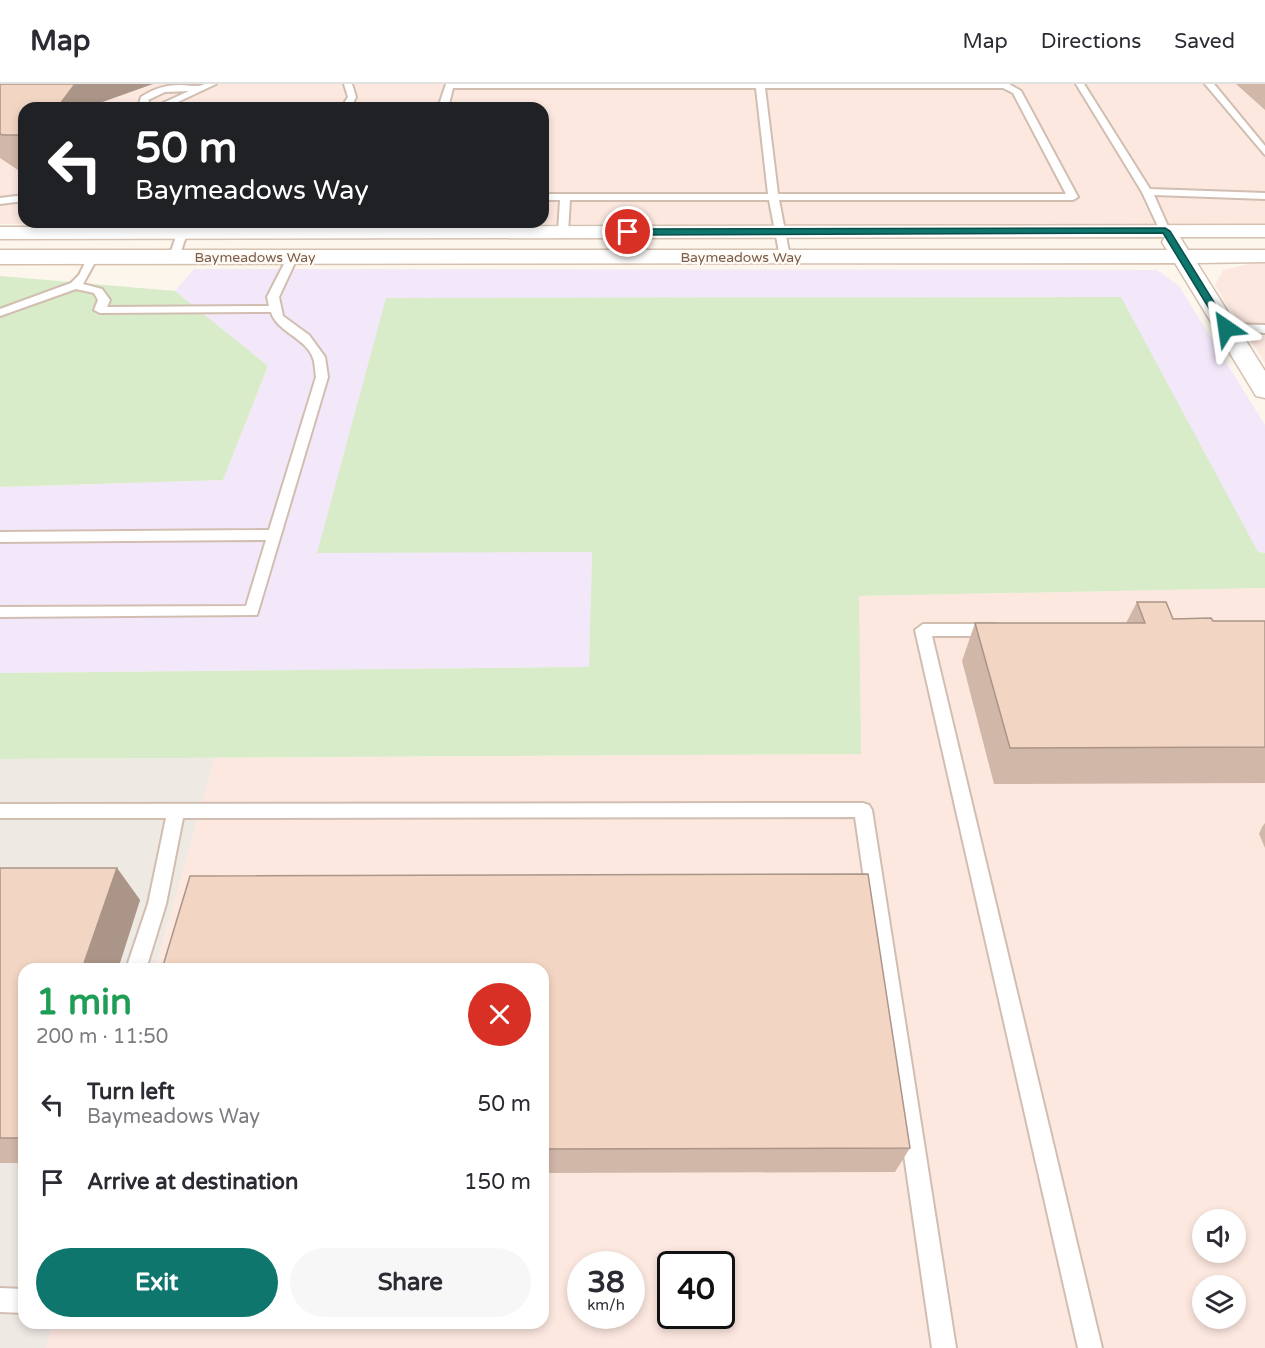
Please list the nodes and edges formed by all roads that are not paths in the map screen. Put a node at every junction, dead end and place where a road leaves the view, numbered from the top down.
1 (212, 84) edge
2 (348, 84) edge
3 (450, 84) edge
4 (741, 84) edge
5 (760, 84) edge
6 (980, 84) edge
7 (1080, 84) edge
8 (1209, 84) edge
9 (197, 88) junction
10 (143, 102) edge
11 (169, 102) edge
12 (348, 102) edge
13 (445, 102) edge
14 (1265, 152) edge
15 (1147, 192) junction
16 (1265, 196) edge
17 (549, 197) edge
18 (565, 197) junction
19 (772, 197) junction
20 (18, 199) edge
21 (0, 201) edge
22 (154, 228) edge
23 (185, 228) edge
24 (261, 228) edge
25 (1165, 231) junction
26 (1265, 231) edge
27 (563, 232) junction
28 (0, 233) edge
29 (780, 233) junction
30 (293, 256) junction
31 (1265, 256) edge
32 (0, 257) edge
33 (93, 257) junction
34 (174, 257) junction
35 (785, 257) junction
36 (1182, 257) junction
37 (75, 285) junction
38 (276, 309) junction
39 (0, 313) edge
40 (1226, 328) junction
41 (1265, 329) edge
42 (1265, 391) edge
43 (274, 535) junction
44 (0, 537) edge
45 (0, 612) edge
46 (1018, 630) edge
47 (0, 811) edge
48 (176, 811) junction
49 (137, 963) edge
50 (944, 1348) edge
51 (1090, 1348) edge

1 - 9 lane
2 - 12 lane
3 - 4 lane
3 - 13 lane
4 - 5 lane
5 - 6 lane
5 - 19 lane
6 - 19 lane
7 - 15 lane
8 - 14 lane
9 - 10 lane
9 - 11 lane
15 - 16 lane
15 - 25 lane
17 - 18 lane
18 - 19 lane
18 - 27 lane
19 - 29 lane
20 - 21 lane
22 - 28 street, Baymeadows Way
23 - 34 lane
24 - 27 street, Baymeadows Way
25 - 26 street, Baymeadows Way
25 - 29 street, Baymeadows Way
25 - 36 street
27 - 29 street, Baymeadows Way
29 - 35 lane
30 - 34 street, Baymeadows Way
30 - 35 street, Baymeadows Way
30 - 38 lane
31 - 36 street, Baymeadows Way
32 - 33 street, Baymeadows Way
33 - 34 street, Baymeadows Way
33 - 37 lane
35 - 36 street, Baymeadows Way
36 - 40 street
37 - 38 lane
37 - 39 lane
38 - 43 lane
40 - 41 lane
40 - 42 street
43 - 44 lane
43 - 45 lane
46 - 51 lane
47 - 48 lane
48 - 49 lane
48 - 50 lane

